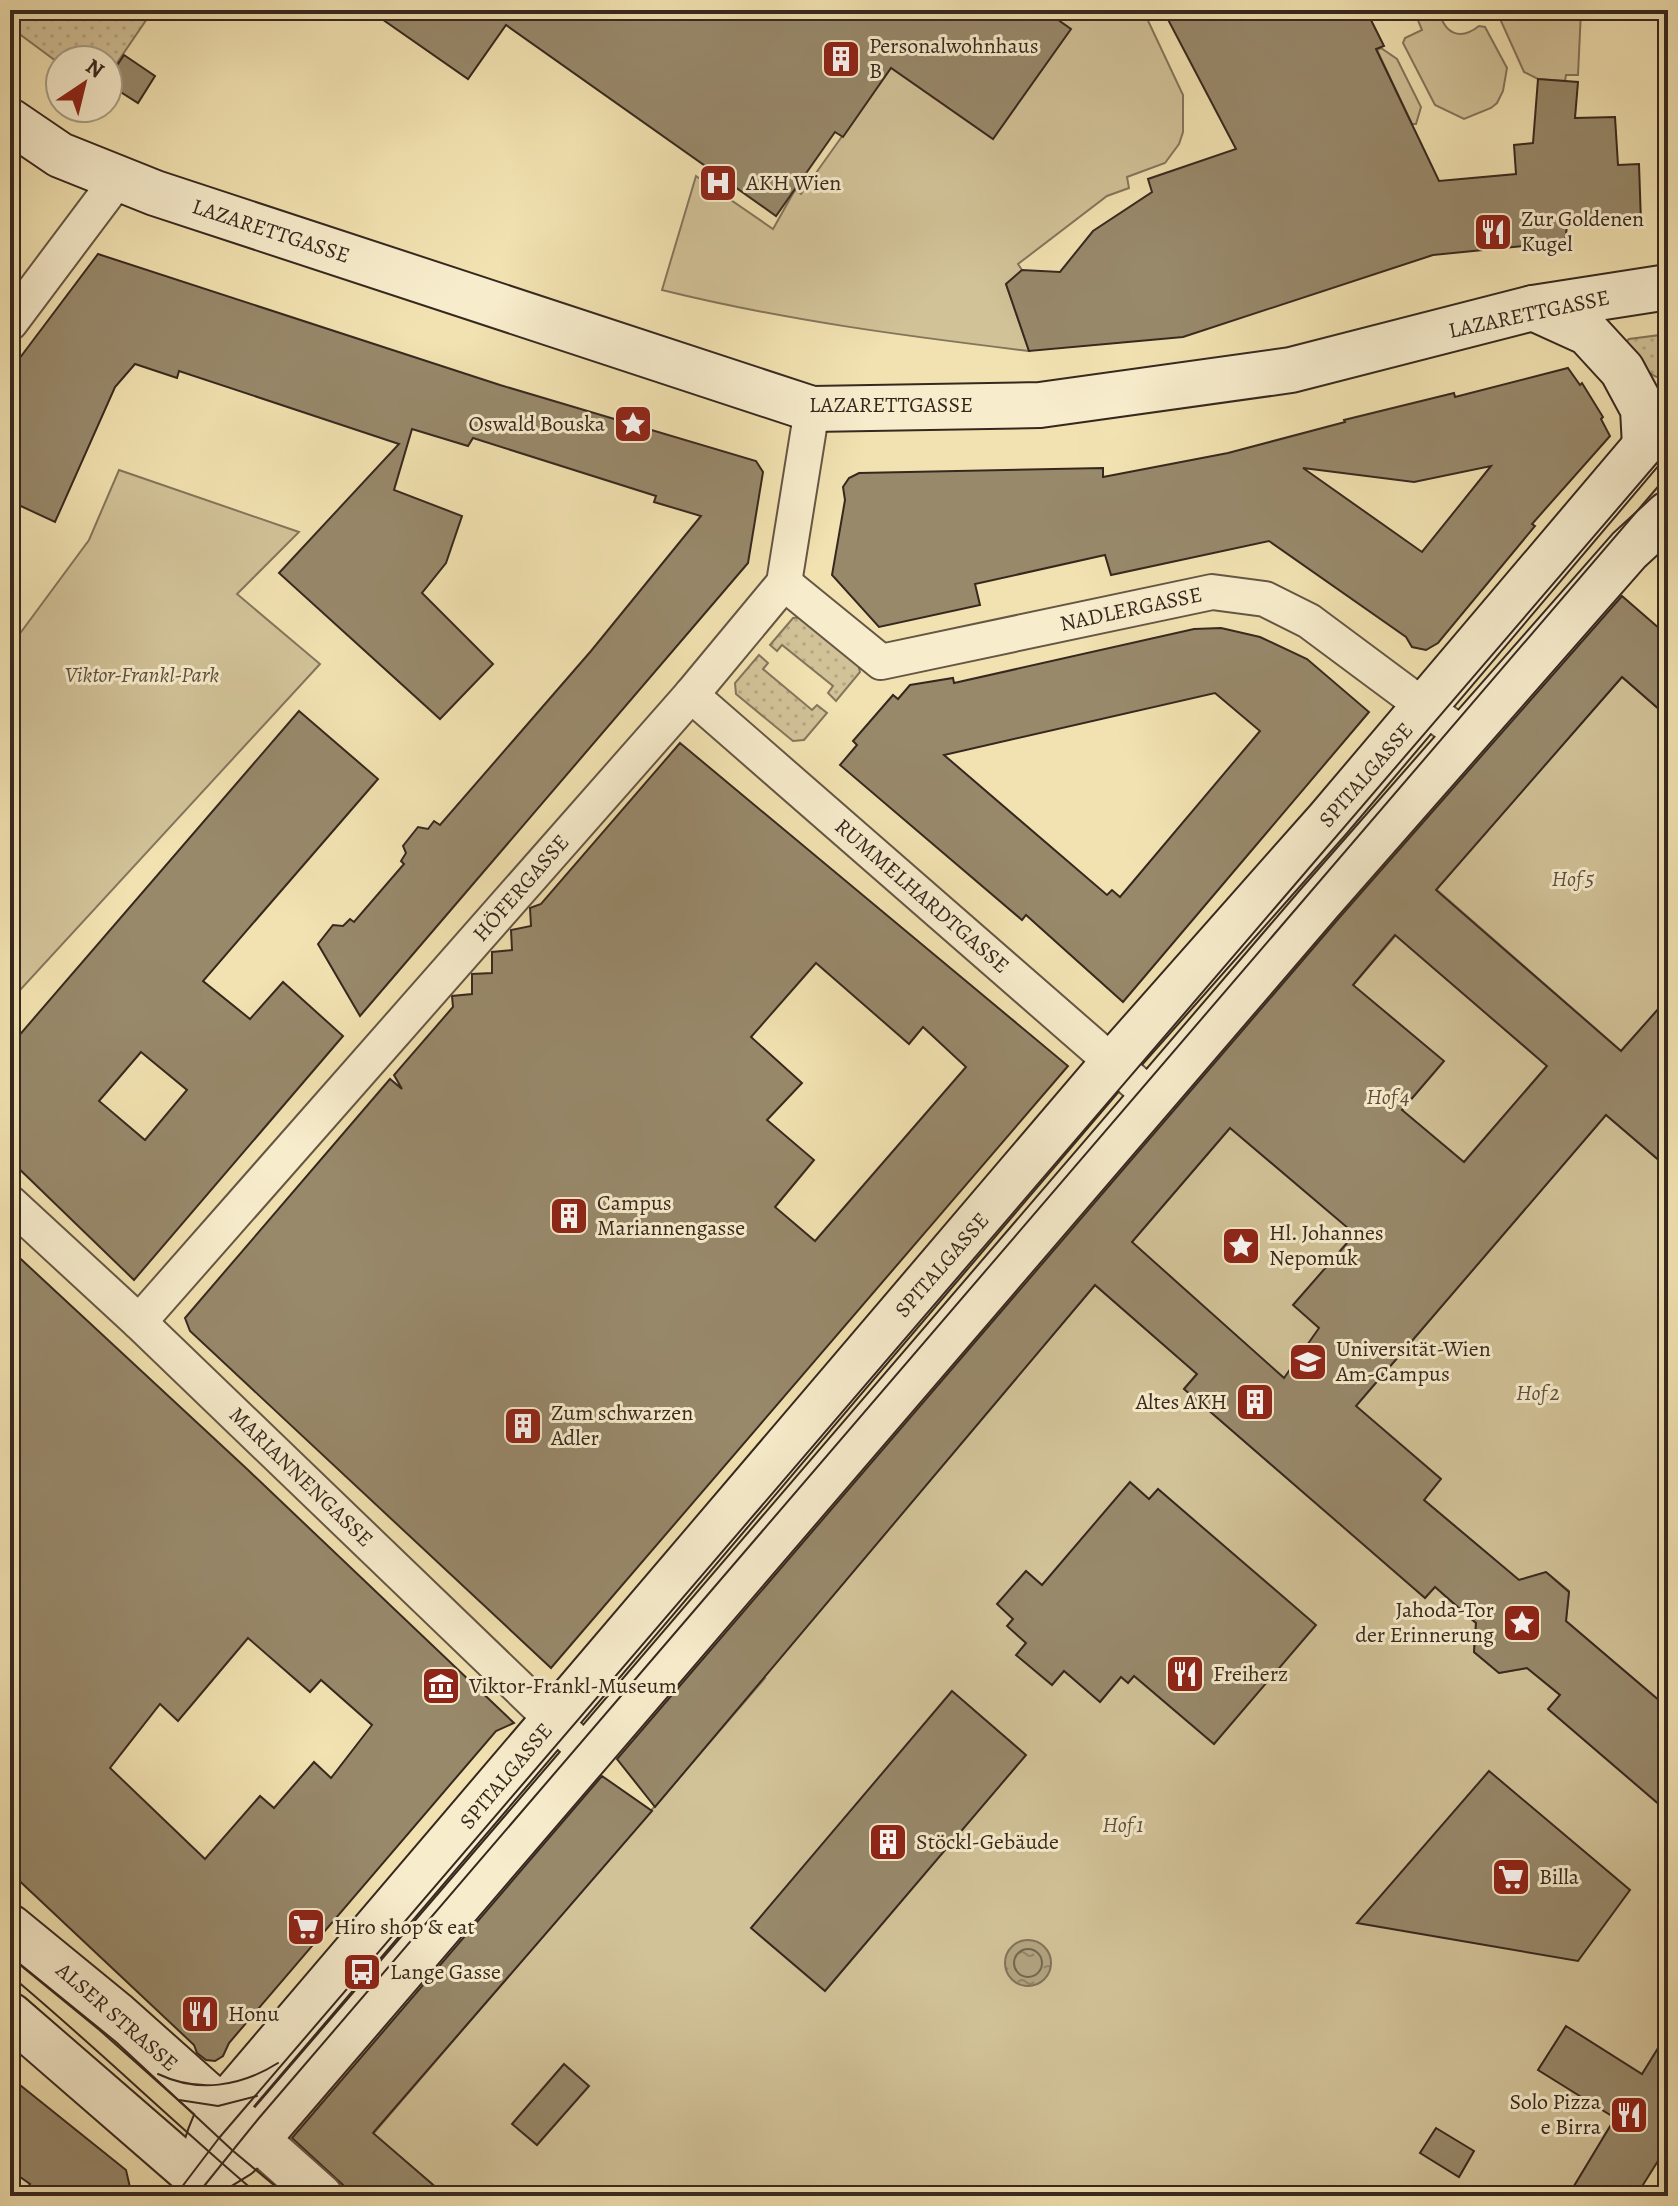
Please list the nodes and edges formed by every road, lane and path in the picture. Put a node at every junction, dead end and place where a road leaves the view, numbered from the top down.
1 (10, 121) edge
2 (118, 179) junction
3 (1668, 287) edge
4 (1533, 308) junction
5 (10, 323) edge
6 (812, 409) junction
7 (1657, 436) edge
8 (1668, 514) edge
9 (784, 583) junction
10 (691, 695) junction
11 (1426, 706) junction
12 (1465, 737) junction
13 (1113, 1063) junction
14 (1153, 1098) junction
15 (10, 1203) edge
16 (139, 1322) junction
17 (553, 1720) junction
18 (589, 1755) junction
19 (10, 1927) edge
20 (10, 2015) edge
21 (222, 2109) junction
22 (257, 2139) junction
23 (202, 2190) edge
24 (321, 2196) edge

1 - 2 main road, LAZARETTGASSE
2 - 5 street
2 - 6 main road, LAZARETTGASSE
3 - 4 main road, LAZARETTGASSE
4 - 6 main road, LAZARETTGASSE
4 - 7 main road
6 - 9 street
7 - 11 main road, SPITALGASSE
8 - 12 main road
9 - 10 street, HÖFERGASSE
9 - 11 street, NADLERGASSE
10 - 13 street, RUMMELHARDTGASSE
10 - 16 street, HÖFERGASSE
11 - 12 street, NADLERGASSE
11 - 13 main road, SPITALGASSE
12 - 14 main road
13 - 14 street, RUMMELHARDTGASSE
13 - 17 main road, SPITALGASSE
14 - 18 main road
15 - 16 street, MARIANNENGASSE
16 - 17 street, MARIANNENGASSE
17 - 18 street, MARIANNENGASSE
17 - 21 main road, SPITALGASSE
18 - 22 main road
19 - 21 main road, ALSER STRASSE
20 - 23 main road
21 - 22 main road, ALSER STRASSE
21 - 23 main road
22 - 23 main road
22 - 24 street, ALSER STRASSE

